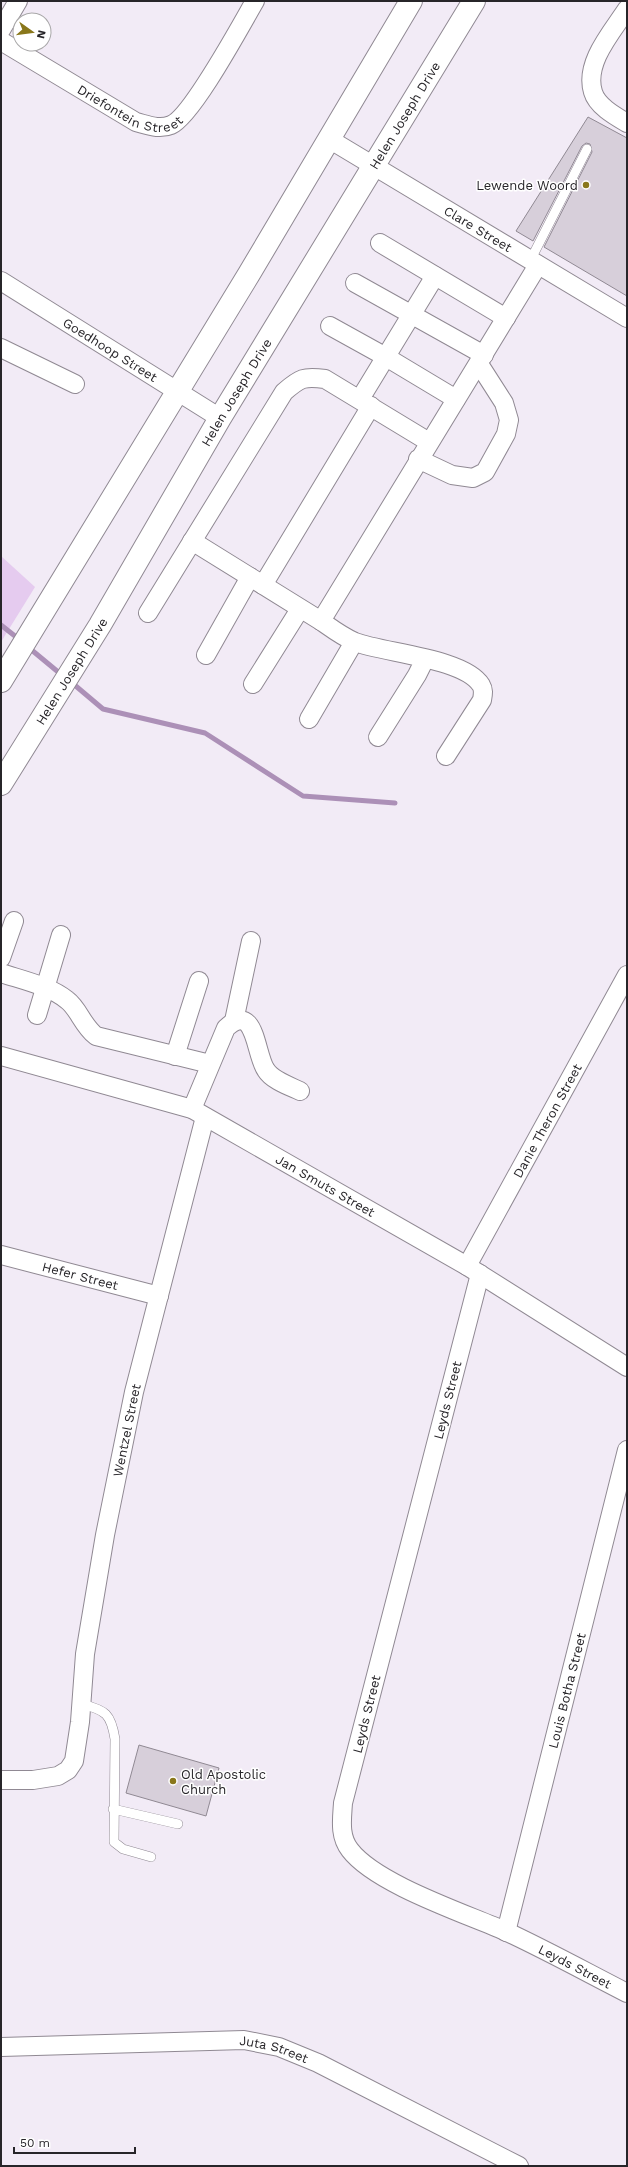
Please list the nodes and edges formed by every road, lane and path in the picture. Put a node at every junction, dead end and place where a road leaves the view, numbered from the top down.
1 (18, 1) edge
2 (255, 1) edge
3 (411, 1) edge
4 (474, 1) edge
5 (627, 9) edge
6 (1, 30) edge
7 (1, 41) edge
8 (627, 123) edge
9 (329, 139) junction
10 (587, 149) dead end
11 (374, 168) junction
12 (380, 243) dead end
13 (534, 263) junction
14 (435, 276) junction
15 (1, 281) edge
16 (356, 283) dead end
17 (412, 313) junction
18 (506, 318) junction
19 (627, 318) edge
20 (330, 326) dead end
21 (1, 348) edge
22 (386, 357) junction
23 (481, 359) junction
24 (75, 384) dead end
25 (178, 390) junction
26 (456, 399) junction
27 (365, 402) junction
28 (220, 418) junction
29 (429, 442) junction
30 (418, 459) junction
31 (192, 541) junction
32 (257, 581) junction
33 (300, 609) junction
34 (148, 613) dead end
35 (321, 621) junction
36 (354, 642) junction
37 (206, 655) dead end
38 (425, 659) junction
39 (1, 681) edge
40 (252, 684) dead end
41 (309, 719) dead end
42 (378, 737) dead end
43 (446, 756) dead end
44 (1, 784) edge
45 (14, 921) dead end
46 (61, 935) dead end
47 (251, 941) dead end
48 (1, 958) edge
49 (1, 973) edge
50 (627, 975) edge
51 (199, 981) dead end
52 (46, 989) junction
53 (37, 1015) dead end
54 (234, 1021) junction
55 (1, 1056) edge
56 (175, 1056) junction
57 (210, 1064) junction
58 (300, 1091) dead end
59 (199, 1113) junction
60 (1, 1255) edge
61 (473, 1270) junction
62 (159, 1296) junction
63 (627, 1367) edge
64 (627, 1450) edge
65 (81, 1704) junction
66 (1, 1780) edge
67 (113, 1809) junction
68 (178, 1824) dead end
69 (151, 1857) dead end
70 (506, 1932) junction
71 (627, 1993) edge
72 (1, 2047) edge
73 (487, 2159) edge
74 (519, 2166) edge

1 - 6 street
2 - 7 street, Driefontein Street
3 - 9 street
4 - 11 street, Helen Joseph Drive
5 - 8 street
9 - 11 street, Clare Street
9 - 25 street
10 - 13 lane
11 - 13 street, Clare Street
11 - 28 street, Helen Joseph Drive
12 - 14 street
13 - 18 street
13 - 19 street, Clare Street
14 - 17 street
14 - 18 street
15 - 25 street, Goedhoop Street
16 - 17 street
17 - 22 street
17 - 23 street
18 - 23 street
20 - 22 street
21 - 24 street
22 - 26 street
22 - 27 street
23 - 26 street
23 - 30 street
25 - 28 street, Goedhoop Street
25 - 39 street
26 - 29 street
27 - 29 street
27 - 31 street
27 - 32 street
28 - 44 street, Helen Joseph Drive
29 - 30 street
30 - 35 street
31 - 32 street
31 - 34 street
32 - 33 street
32 - 37 street
33 - 35 street
33 - 40 street
35 - 36 street
36 - 38 street
36 - 41 street
38 - 42 street
38 - 43 street
45 - 48 street
46 - 52 street
47 - 54 street
49 - 52 street
50 - 61 street, Danie Theron Street
51 - 56 street
52 - 53 street
52 - 56 street
54 - 57 street, Wentzel Street
54 - 58 street
55 - 59 street, Jan Smuts Street
56 - 57 street
57 - 59 street, Wentzel Street
59 - 61 street, Jan Smuts Street
59 - 62 street, Wentzel Street
60 - 62 street, Hefer Street
61 - 63 street, Jan Smuts Street
61 - 70 street, Leyds Street
62 - 65 street, Wentzel Street
64 - 70 street, Louis Botha Street
65 - 66 street, Wentzel Street
65 - 67 lane
67 - 68 lane
67 - 69 lane
70 - 71 street, Leyds Street
72 - 73 street, Juta Street
73 - 74 street, Juta Street

